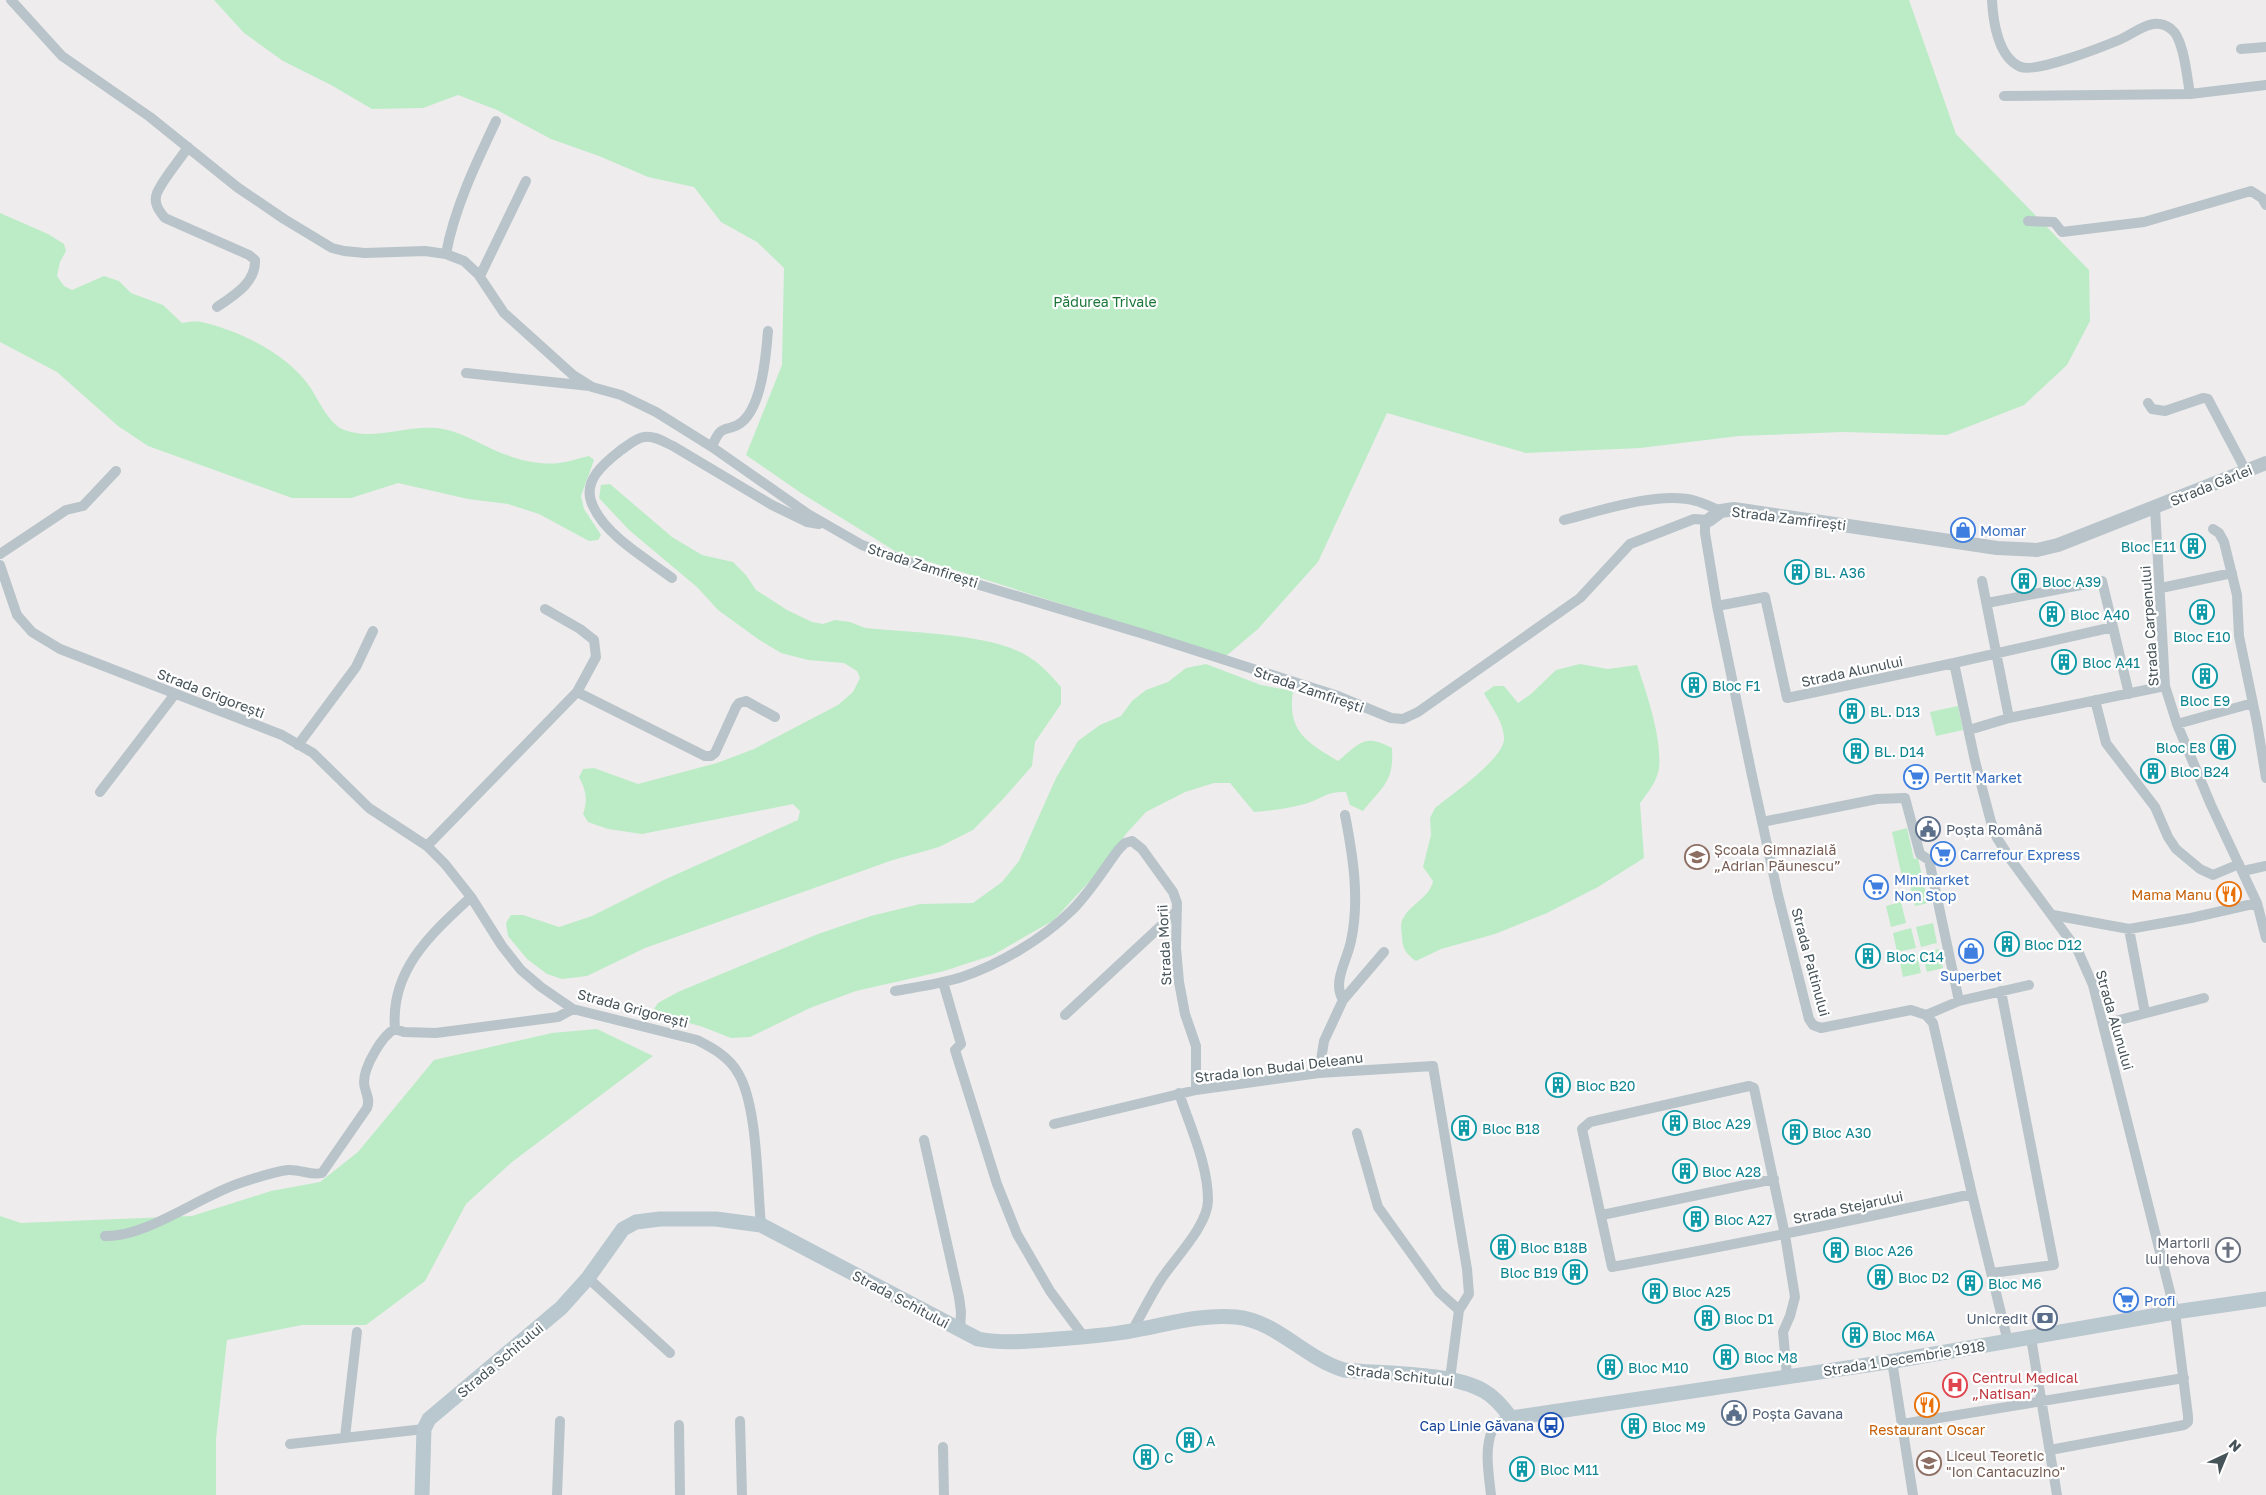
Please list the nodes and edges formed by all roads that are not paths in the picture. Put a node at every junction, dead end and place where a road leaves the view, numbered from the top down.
1 (11, 0) edge
2 (1992, 0) edge
3 (2266, 47) edge
4 (2240, 49) dead end
5 (2266, 86) edge
6 (2190, 94) junction
7 (2004, 96) dead end
8 (496, 122) dead end
9 (188, 147) junction
10 (526, 181) dead end
11 (2266, 205) edge
12 (2028, 221) dead end
13 (446, 254) junction
14 (480, 276) junction
15 (217, 307) dead end
16 (768, 331) dead end
17 (466, 374) dead end
18 (592, 386) junction
19 (2148, 403) dead end
20 (712, 447) junction
21 (2266, 463) edge
22 (116, 471) dead end
23 (2246, 471) junction
24 (2155, 508) junction
25 (1721, 511) junction
26 (1564, 520) dead end
27 (1709, 520) junction
28 (826, 526) junction
29 (2213, 529) dead end
30 (0, 554) edge
31 (0, 565) edge
32 (2232, 573) junction
33 (672, 578) dead end
34 (1982, 582) dead end
35 (2161, 588) junction
36 (1986, 604) junction
37 (1716, 606) junction
38 (545, 609) dead end
39 (2113, 627) junction
40 (373, 631) dead end
41 (1997, 653) junction
42 (1954, 663) junction
43 (2165, 686) junction
44 (577, 692) junction
45 (175, 694) junction
46 (2129, 694) junction
47 (2095, 700) junction
48 (2253, 703) junction
49 (775, 717) dead end
50 (2009, 718) junction
51 (2178, 724) junction
52 (1969, 730) junction
53 (298, 745) junction
54 (2266, 778) edge
55 (100, 792) dead end
56 (1345, 815) dead end
57 (1762, 822) junction
58 (427, 846) junction
59 (2266, 866) edge
60 (2241, 868) junction
61 (471, 897) junction
62 (2257, 903) junction
63 (1177, 911) junction
64 (2053, 915) junction
65 (2129, 929) junction
66 (2266, 938) edge
67 (1384, 952) dead end
68 (943, 982) junction
69 (2029, 985) dead end
70 (895, 991) dead end
71 (2001, 992) junction
72 (2204, 998) dead end
73 (1343, 1000) junction
74 (1960, 1000) junction
75 (573, 1009) junction
76 (2145, 1014) junction
77 (1065, 1015) dead end
78 (1926, 1015) junction
79 (2104, 1024) junction
80 (395, 1029) junction
81 (1319, 1073) junction
82 (1196, 1090) junction
83 (1179, 1093) junction
84 (1054, 1124) dead end
85 (1357, 1133) dead end
86 (924, 1140) dead end
87 (1774, 1179) junction
88 (1972, 1194) junction
89 (1602, 1215) junction
90 (761, 1225) junction
91 (1785, 1235) junction
92 (104, 1236) dead end
93 (1992, 1273) junction
94 (588, 1278) junction
95 (2266, 1299) edge
96 (1459, 1310) junction
97 (2175, 1312) junction
98 (960, 1330) junction
99 (1132, 1331) junction
100 (357, 1332) dead end
101 (1084, 1337) junction
102 (2031, 1338) junction
103 (2008, 1342) junction
104 (670, 1354) dead end
105 (1892, 1361) junction
106 (1787, 1375) junction
107 (2184, 1378) junction
108 (1450, 1379) junction
109 (2040, 1400) junction
110 (1511, 1418) junction
111 (560, 1421) dead end
112 (740, 1421) dead end
113 (1902, 1424) junction
114 (679, 1425) dead end
115 (424, 1429) junction
116 (346, 1437) junction
117 (290, 1444) dead end
118 (943, 1447) dead end
119 (2050, 1450) junction
120 (422, 1495) edge
121 (557, 1495) edge
122 (680, 1495) edge
123 (742, 1495) edge
124 (944, 1495) edge
125 (1491, 1495) edge
126 (1913, 1495) edge
127 (2058, 1495) edge

1 - 9 street
2 - 6 street
3 - 4 street
5 - 6 street
6 - 7 street
8 - 13 street
9 - 13 street
9 - 15 street
10 - 14 street
11 - 12 street
13 - 14 street
14 - 18 street, Strada Zamfirești
16 - 20 street
17 - 18 street
18 - 20 street, Strada Zamfirești
19 - 23 street
20 - 28 street, Strada Zamfirești
21 - 23 street, Strada Gârlei
22 - 30 street
23 - 24 street, Strada Gârlei
24 - 25 street, Strada Zamfirești
24 - 35 street, Strada Carpenului
25 - 26 street
25 - 27 street, Strada Zamfirești
27 - 28 street, Strada Zamfirești
27 - 37 street, Strada Paltinului
28 - 33 street
29 - 32 street
31 - 45 street, Strada Grigorești
32 - 35 street
32 - 48 street
34 - 36 street
35 - 43 street, Strada Carpenului
36 - 39 street
36 - 41 street
37 - 42 street, Strada Alunului
37 - 57 street, Strada Paltinului
38 - 44 street
39 - 41 street, Strada Alunului
39 - 46 street
40 - 53 street
41 - 42 street, Strada Alunului
41 - 50 street
42 - 52 street, Strada Alunului
43 - 46 street
43 - 51 street, Strada Carpenului
44 - 49 street
44 - 58 street
45 - 53 street, Strada Grigorești
45 - 55 street
46 - 47 street
47 - 50 street
47 - 60 street
48 - 51 street
48 - 54 street
50 - 52 street
51 - 60 street, Strada Carpenului
52 - 64 street, Strada Alunului
53 - 58 street, Strada Grigorești
56 - 73 street
57 - 74 street
57 - 78 street, Strada Paltinului
58 - 61 street, Strada Grigorești
59 - 60 street
60 - 62 street, Strada Carpenului
61 - 75 street, Strada Grigorești
61 - 80 street
62 - 65 street
62 - 66 street, Strada Carpenului
63 - 68 street, Strada Morii
63 - 77 street
63 - 82 street, Strada Morii
64 - 65 street
64 - 79 street, Strada Alunului
65 - 76 street
67 - 73 street
68 - 70 street
68 - 101 street
69 - 71 street
71 - 74 street
71 - 93 street
72 - 76 street
73 - 81 street
74 - 78 street
75 - 80 street
75 - 90 street, Strada Grigorești
76 - 79 street
78 - 88 street
79 - 97 street, Strada Alunului
80 - 92 street
81 - 82 street, Strada Ion Budai Deleanu
81 - 96 street, Strada Ion Budai Deleanu
82 - 83 street, Strada Ion Budai Deleanu
83 - 84 street, Strada Ion Budai Deleanu
83 - 99 street
85 - 96 street
86 - 98 street
87 - 89 street
87 - 89 street
87 - 91 street
88 - 91 street, Strada Stejarului
88 - 93 street
89 - 91 street, Strada Stejarului
90 - 94 main road, Strada Schitului
90 - 98 main road, Strada Schitului
91 - 106 street
93 - 103 street
94 - 104 street
94 - 115 main road, Strada Schitului
95 - 97 main road, Strada 1 Decembrie 1918
96 - 108 street, Strada Ion Budai Deleanu
97 - 102 main road, Strada 1 Decembrie 1918
97 - 107 street, Strada Alunului
98 - 101 main road, Strada Schitului
99 - 101 main road, Strada Schitului
99 - 108 main road, Strada Schitului
100 - 116 street
102 - 103 main road, Strada 1 Decembrie 1918
102 - 109 street
103 - 105 main road, Strada 1 Decembrie 1918
105 - 106 main road, Strada 1 Decembrie 1918
105 - 113 street
106 - 110 main road, Strada 1 Decembrie 1918
107 - 109 street
107 - 119 street, Strada Alunului
108 - 110 main road, Strada Schitului
109 - 113 street
109 - 119 street
110 - 125 street
111 - 121 street
112 - 123 street
113 - 126 street
114 - 122 street
115 - 116 street
115 - 120 main road
116 - 117 street
118 - 124 street
119 - 127 street

